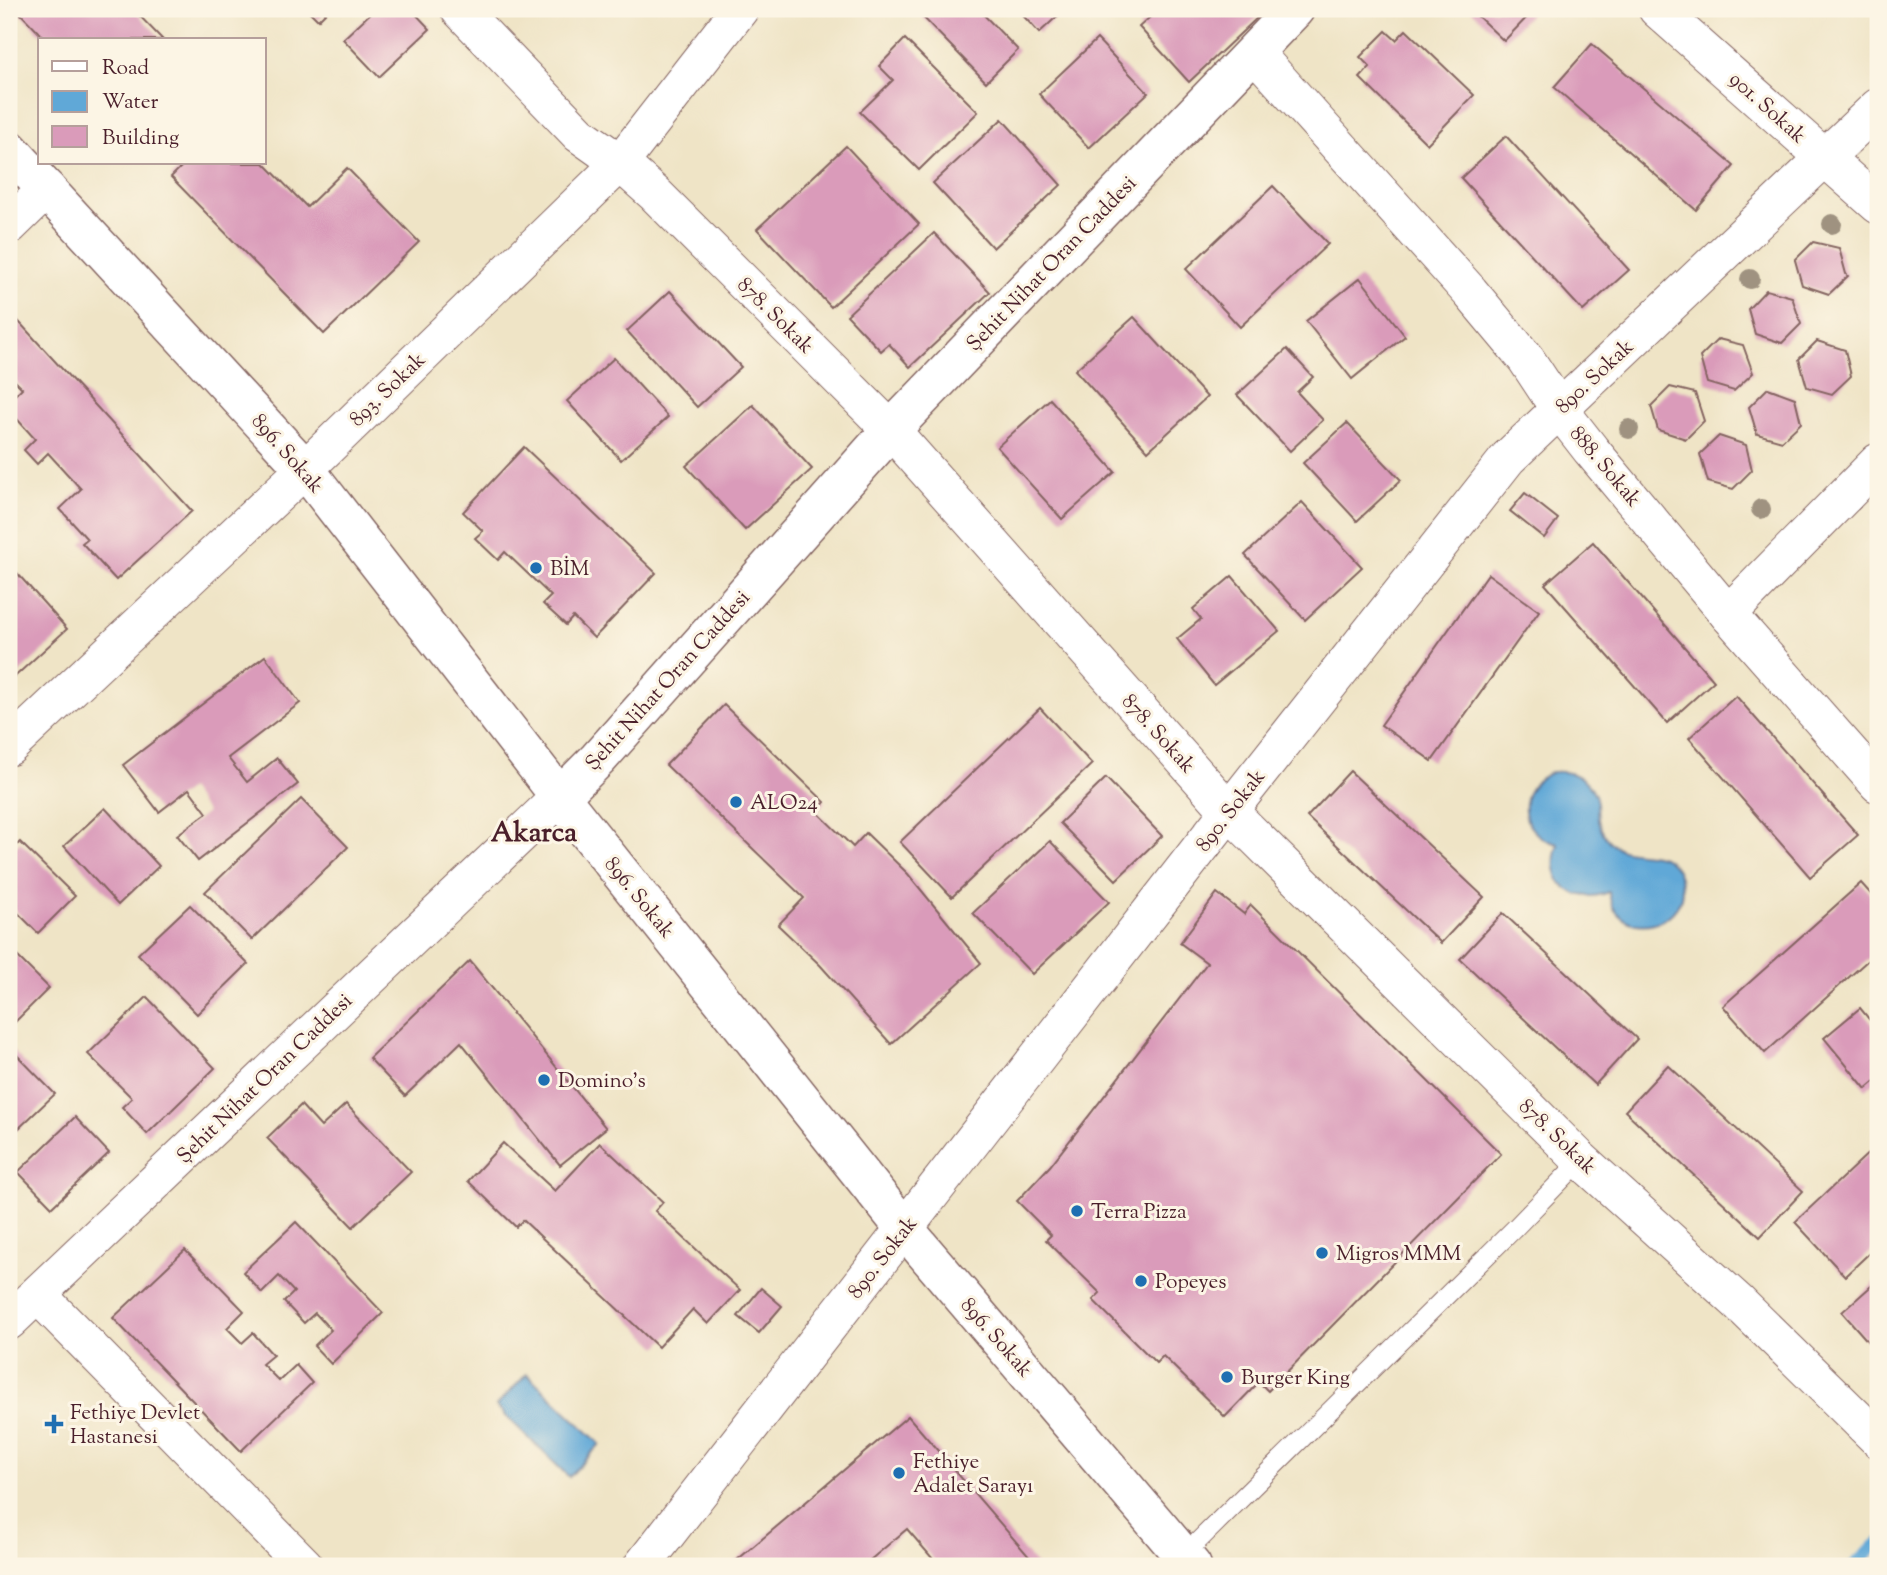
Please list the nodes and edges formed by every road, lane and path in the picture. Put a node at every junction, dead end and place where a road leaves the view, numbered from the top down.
1 (459, 9) edge
2 (740, 9) edge
3 (1295, 9) edge
4 (1657, 9) edge
5 (1254, 52) junction
6 (1878, 107) edge
7 (9, 149) edge
8 (1825, 158) junction
9 (620, 163) junction
10 (47, 189) junction
11 (1878, 205) edge
12 (9, 226) edge
13 (1559, 409) junction
14 (891, 430) junction
15 (1878, 462) edge
16 (305, 469) junction
17 (1728, 614) junction
18 (9, 747) edge
19 (1878, 784) edge
20 (560, 797) junction
21 (1229, 811) junction
22 (1581, 1160) junction
23 (904, 1228) junction
24 (37, 1295) junction
25 (9, 1321) edge
26 (1878, 1439) edge
27 (1188, 1563) edge
28 (305, 1566) edge
29 (642, 1566) edge

1 - 9 street, 878. Sokak
2 - 9 street, 893. Sokak
3 - 5 street, Şehit Nihat Oran Caddesi
4 - 8 street, 901. Sokak
5 - 13 street, 888. Sokak
5 - 14 street, Şehit Nihat Oran Caddesi
6 - 8 street, 890. Sokak
7 - 10 street, 896. Sokak
8 - 11 street, 901. Sokak
8 - 13 street, 890. Sokak
9 - 14 street, 878. Sokak
9 - 16 street, 893. Sokak
10 - 12 street
10 - 16 street, 896. Sokak
13 - 17 street, 888. Sokak
13 - 21 street, 890. Sokak
14 - 20 street, Şehit Nihat Oran Caddesi
14 - 21 street, 878. Sokak
15 - 17 street
16 - 18 street, 893. Sokak
16 - 20 street, 896. Sokak
17 - 19 street, 888. Sokak
20 - 23 street, 896. Sokak
20 - 24 street, Şehit Nihat Oran Caddesi
21 - 22 street, 878. Sokak
21 - 23 street, 890. Sokak
22 - 26 street, 878. Sokak
22 - 27 lane
23 - 27 street, 896. Sokak
23 - 29 street, 890. Sokak
24 - 25 street, Şehit Nihat Oran Caddesi
24 - 28 street

